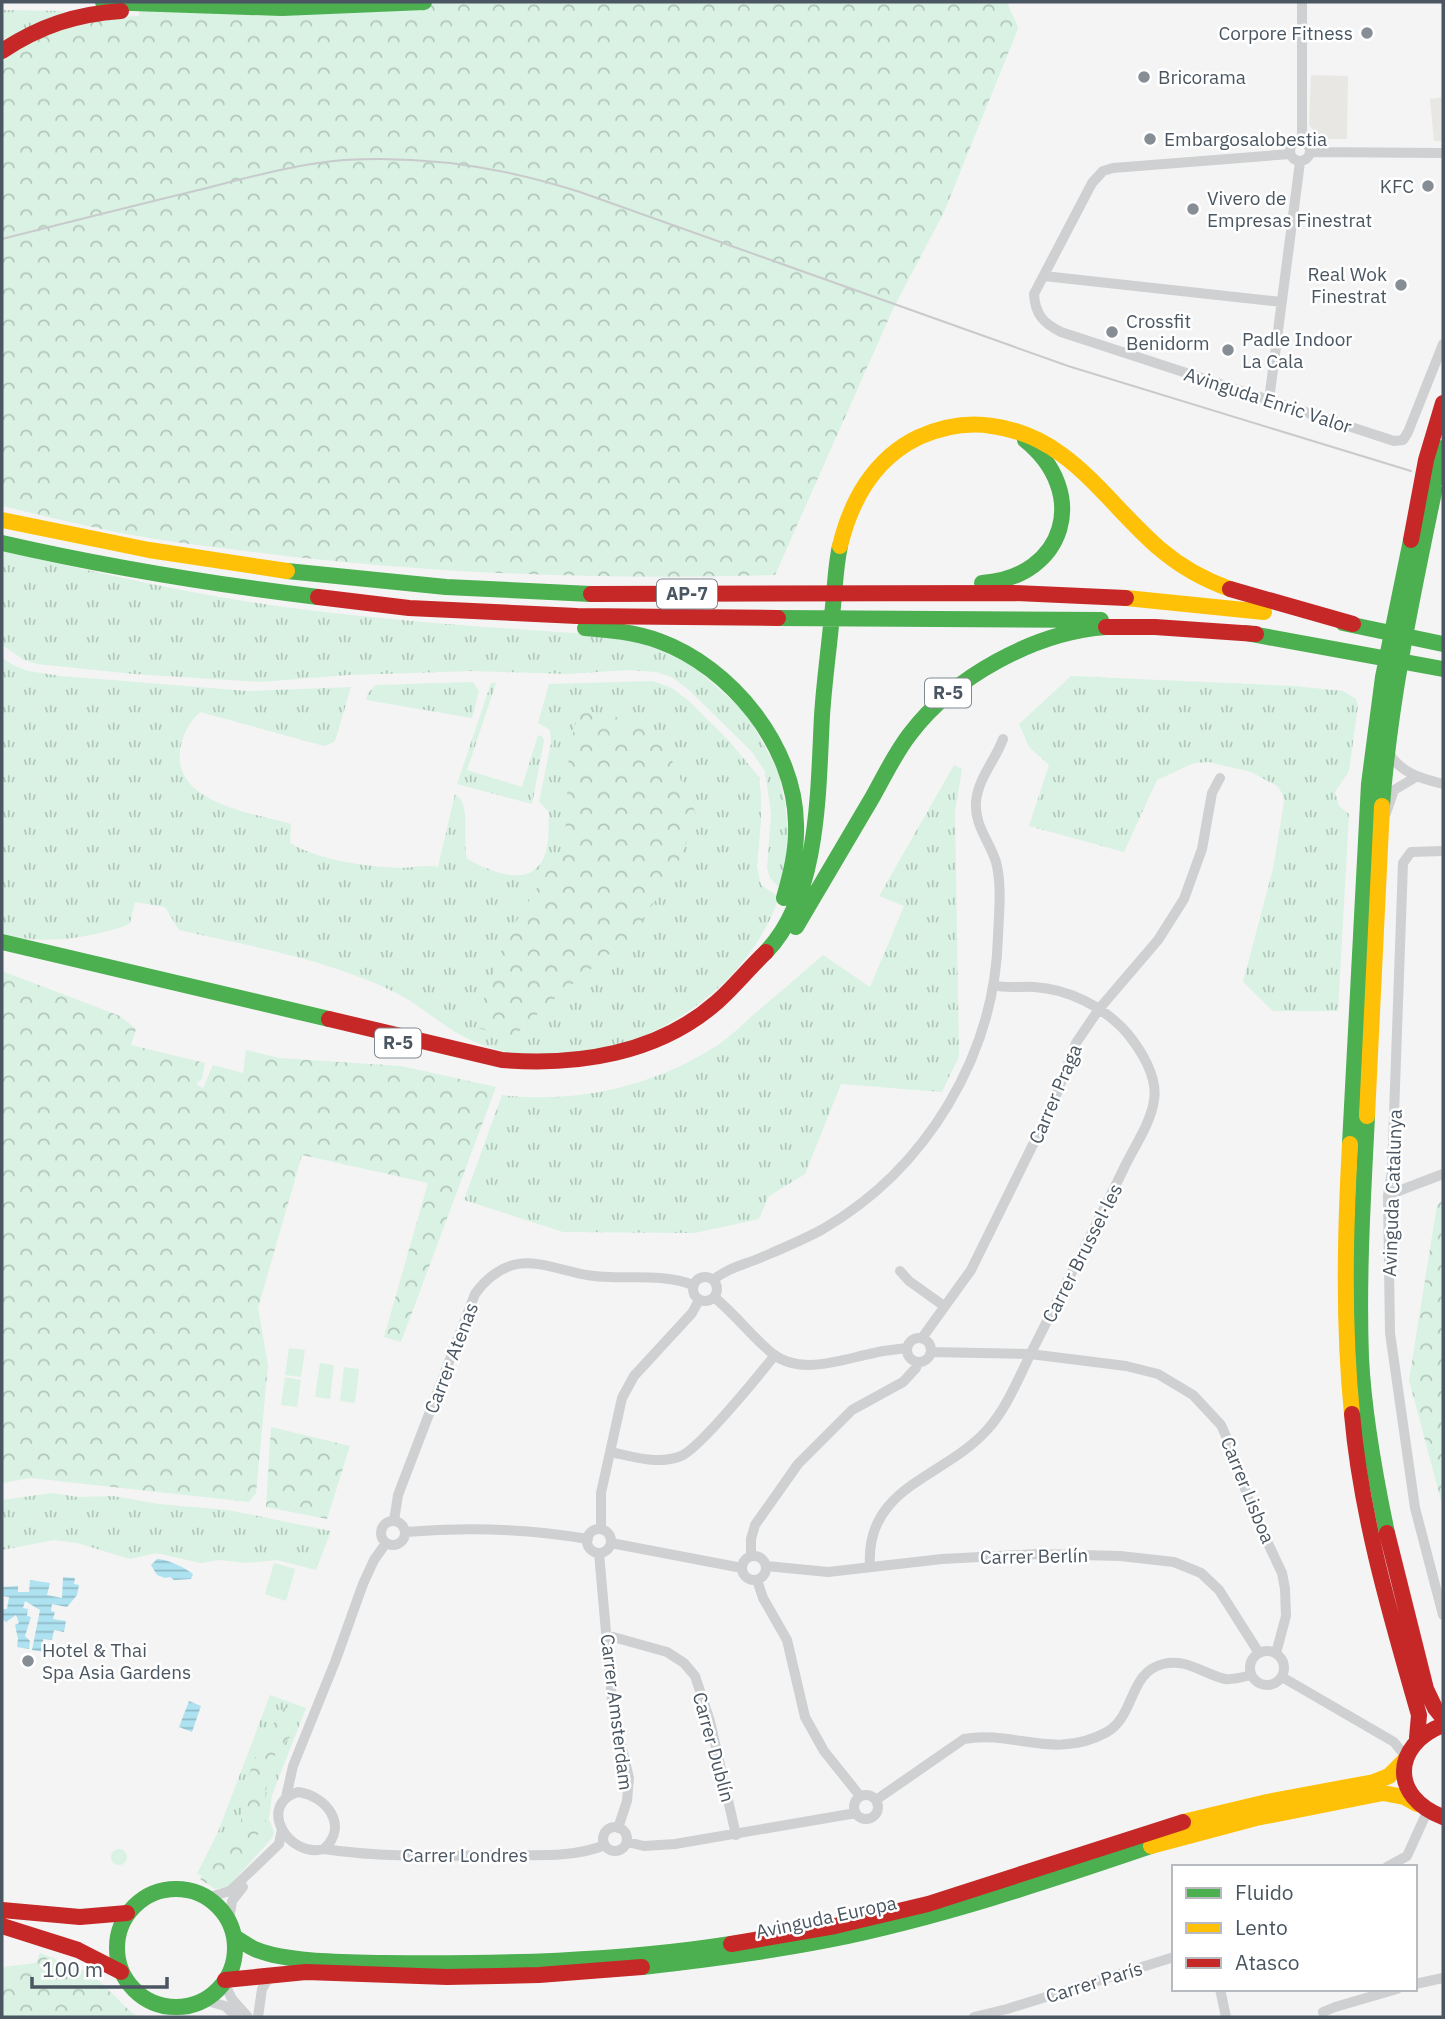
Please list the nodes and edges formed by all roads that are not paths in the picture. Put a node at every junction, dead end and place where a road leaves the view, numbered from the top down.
1 (103, 2) edge
2 (424, 2) edge
3 (1302, 2) edge
4 (282, 8) junction
5 (2, 51) edge
6 (1302, 141) junction
7 (1311, 152) junction
8 (1443, 153) edge
9 (1290, 154) junction
10 (1300, 162) junction
11 (1044, 276) junction
12 (1282, 302) junction
13 (1443, 344) edge
14 (1269, 400) junction
15 (1443, 403) edge
16 (1436, 456) edge
17 (1426, 492) junction
18 (2, 520) edge
19 (2, 543) edge
20 (842, 556) junction
21 (205, 583) junction
22 (929, 593) junction
23 (1353, 624) junction
24 (1256, 634) junction
25 (1443, 644) edge
26 (833, 654) junction
27 (1443, 668) edge
28 (1003, 740) dead end
29 (1387, 751) junction
30 (1416, 777) junction
31 (1220, 778) dead end
32 (1443, 784) edge
33 (1381, 828) junction
34 (1443, 851) edge
35 (2, 942) edge
36 (2, 951) edge
37 (768, 962) junction
38 (747, 971) junction
39 (993, 985) junction
40 (1099, 1009) junction
41 (1443, 1174) edge
42 (1388, 1195) junction
43 (900, 1271) dead end
44 (713, 1280) junction
45 (693, 1285) junction
46 (714, 1297) junction
47 (699, 1300) junction
48 (944, 1307) junction
49 (922, 1338) junction
50 (906, 1348) junction
51 (931, 1352) junction
52 (1030, 1354) junction
53 (775, 1356) junction
54 (918, 1362) junction
55 (611, 1452) junction
56 (394, 1521) junction
57 (601, 1529) junction
58 (406, 1532) junction
59 (587, 1539) junction
60 (386, 1543) junction
61 (611, 1543) junction
62 (599, 1553) junction
63 (751, 1556) junction
64 (766, 1566) junction
65 (870, 1566) junction
66 (741, 1568) junction
67 (757, 1580) junction
68 (1443, 1615) edge
69 (606, 1635) junction
70 (1259, 1653) junction
71 (1276, 1653) junction
72 (1251, 1675) junction
73 (1282, 1677) junction
74 (1443, 1718) edge
75 (1443, 1725) edge
76 (1417, 1738) junction
77 (1406, 1758) junction
78 (860, 1796) junction
79 (286, 1797) junction
80 (876, 1800) junction
81 (1422, 1808) junction
82 (856, 1813) junction
83 (1443, 1817) edge
84 (618, 1828) junction
85 (282, 1829) junction
86 (736, 1835) junction
87 (626, 1842) junction
88 (605, 1845) junction
89 (300, 1847) junction
90 (324, 1849) junction
91 (1391, 1865) edge
92 (202, 1895) junction
93 (963, 1900) junction
94 (2, 1910) edge
95 (127, 1913) junction
96 (2, 1926) edge
97 (231, 1929) junction
98 (1172, 1958) edge
99 (121, 1972) junction
100 (271, 1975) junction
101 (1443, 1978) edge
102 (225, 1982) junction
103 (1417, 1984) edge
104 (1220, 1991) edge
105 (1390, 1991) edge
106 (204, 2000) junction
107 (1323, 2012) dead end
108 (237, 2017) edge
109 (248, 2017) edge
110 (258, 2017) edge
111 (974, 2017) edge
112 (1226, 2017) edge

1 - 4 main road
2 - 4 main road
3 - 6 street
4 - 5 main road
6 - 7 street
6 - 9 street
7 - 8 street
7 - 10 street
9 - 10 street
9 - 11 street
10 - 12 street
11 - 12 street
11 - 14 street, Avinguda Enric Valor
12 - 14 street
13 - 14 street, Avinguda Enric Valor
15 - 16 main road
16 - 17 main road
17 - 29 main road
17 - 76 main road
18 - 22 main road, AP-7
19 - 21 main road, AP-7
20 - 22 main road
20 - 23 main road
20 - 26 main road
21 - 24 main road, AP-7
21 - 38 main road
22 - 23 main road, AP-7
23 - 25 main road, AP-7
24 - 27 main road, AP-7
24 - 37 main road, R-5
26 - 37 main road, R-5
26 - 38 main road
28 - 39 street
29 - 30 street
29 - 33 main road
30 - 32 street
30 - 33 street
31 - 40 street, Carrer Praga
33 - 74 main road
34 - 42 street, Avinguda Catalunya
35 - 38 main road
36 - 37 main road, R-5
39 - 40 street, Carrer Brussel·les
39 - 44 street
40 - 48 street, Carrer Praga
40 - 52 street, Carrer Brussel·les
41 - 42 street
42 - 68 street, Avinguda Catalunya
43 - 48 street
44 - 45 street
44 - 46 street
45 - 47 street
45 - 56 street, Carrer Atenas
46 - 47 street
46 - 53 street
47 - 55 street
48 - 49 street, Carrer Praga
49 - 50 street
49 - 51 street
50 - 53 street
50 - 54 street
51 - 52 street, Carrer Lisboa
51 - 54 street
52 - 65 street, Carrer Brussel·les
52 - 71 street, Carrer Lisboa
53 - 55 street
54 - 63 street
55 - 57 street
56 - 58 street
56 - 60 street
57 - 59 street
57 - 61 street
58 - 59 street
58 - 60 street
59 - 62 street
60 - 79 street
61 - 62 street
61 - 66 street
62 - 69 street, Carrer Amsterdam
63 - 64 street
63 - 66 street
64 - 65 street, Carrer Berlín
64 - 67 street
65 - 70 street, Carrer Berlín
66 - 67 street
67 - 78 street
69 - 84 street, Carrer Amsterdam
69 - 86 street, Carrer Dublín
70 - 71 street
70 - 72 street
71 - 73 street
72 - 73 street
72 - 80 street
73 - 77 street
75 - 76 main road
76 - 77 main road
77 - 81 main road
77 - 93 main road, Avinguda Europa
78 - 80 street
78 - 82 street
79 - 85 street
79 - 90 street
80 - 82 street
81 - 83 main road, Avinguda Europa
81 - 91 street
81 - 93 main road, Avinguda Europa
82 - 86 street
84 - 87 street
84 - 88 street
85 - 89 street
85 - 92 street
86 - 87 street
87 - 88 street
88 - 90 street, Carrer Londres
89 - 90 street
89 - 97 street
92 - 95 main road
92 - 97 main road
93 - 97 main road, Avinguda Europa
93 - 100 main road, Avinguda Europa
94 - 95 main road
95 - 99 main road
96 - 99 main road
97 - 102 main road
98 - 111 street, Carrer París
99 - 106 main road
100 - 102 main road, Avinguda Europa
100 - 110 street
101 - 103 street
102 - 106 main road
102 - 109 street
104 - 112 street
105 - 107 street
106 - 108 street

